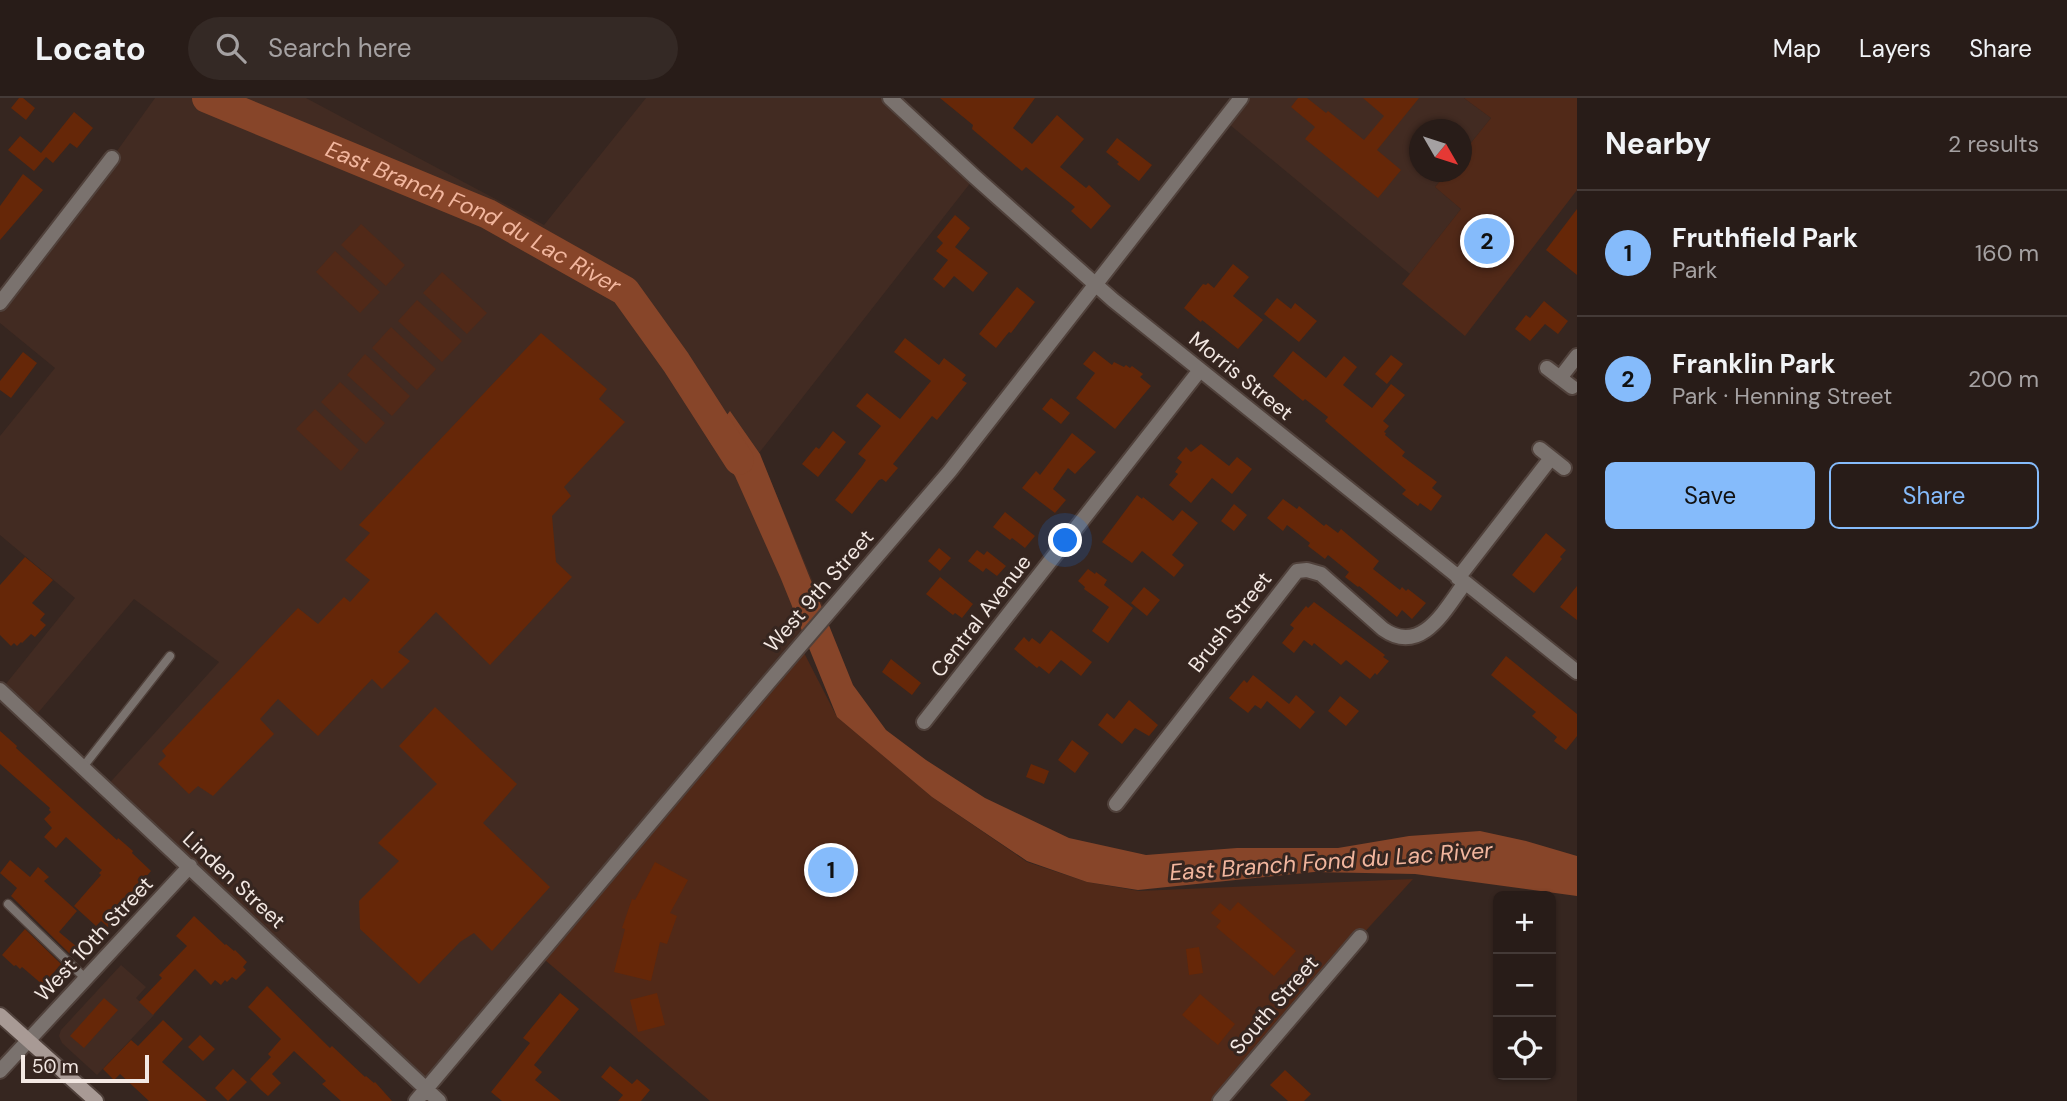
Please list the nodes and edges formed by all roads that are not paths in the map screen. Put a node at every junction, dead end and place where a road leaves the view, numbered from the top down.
1 (890, 98) edge
2 (1241, 98) edge
3 (112, 158) dead end
4 (1095, 285) junction
5 (0, 303) edge
6 (1577, 356) edge
7 (1547, 368) dead end
8 (1200, 370) junction
9 (1564, 468) dead end
10 (1461, 581) junction
11 (170, 656) dead end
12 (1577, 672) edge
13 (0, 690) edge
14 (924, 722) dead end
15 (83, 767) junction
16 (1116, 804) dead end
17 (190, 866) junction
18 (8, 904) dead end
19 (1360, 937) dead end
20 (86, 979) junction
21 (0, 1015) edge
22 (28, 1041) junction
23 (0, 1072) edge
24 (421, 1095) edge
25 (96, 1101) edge
26 (439, 1101) edge
27 (1220, 1101) edge

1 - 4 street, Morris Street
2 - 4 street, West 9th Street
3 - 5 street
4 - 8 street, Morris Street
4 - 24 street, West 9th Street
6 - 7 street
8 - 10 street, Morris Street
8 - 14 street, Central Avenue
9 - 10 street, Brush Street
10 - 12 street, Morris Street
10 - 16 street, Brush Street
11 - 15 lane
13 - 15 street, Linden Street
15 - 17 street, Linden Street
17 - 20 street, West 10th Street
17 - 24 street, Linden Street
18 - 20 lane
19 - 27 street, South Street
20 - 22 street, West 10th Street
21 - 22 main road
22 - 23 street, West 10th Street
22 - 25 main road
24 - 26 street, Linden Street

